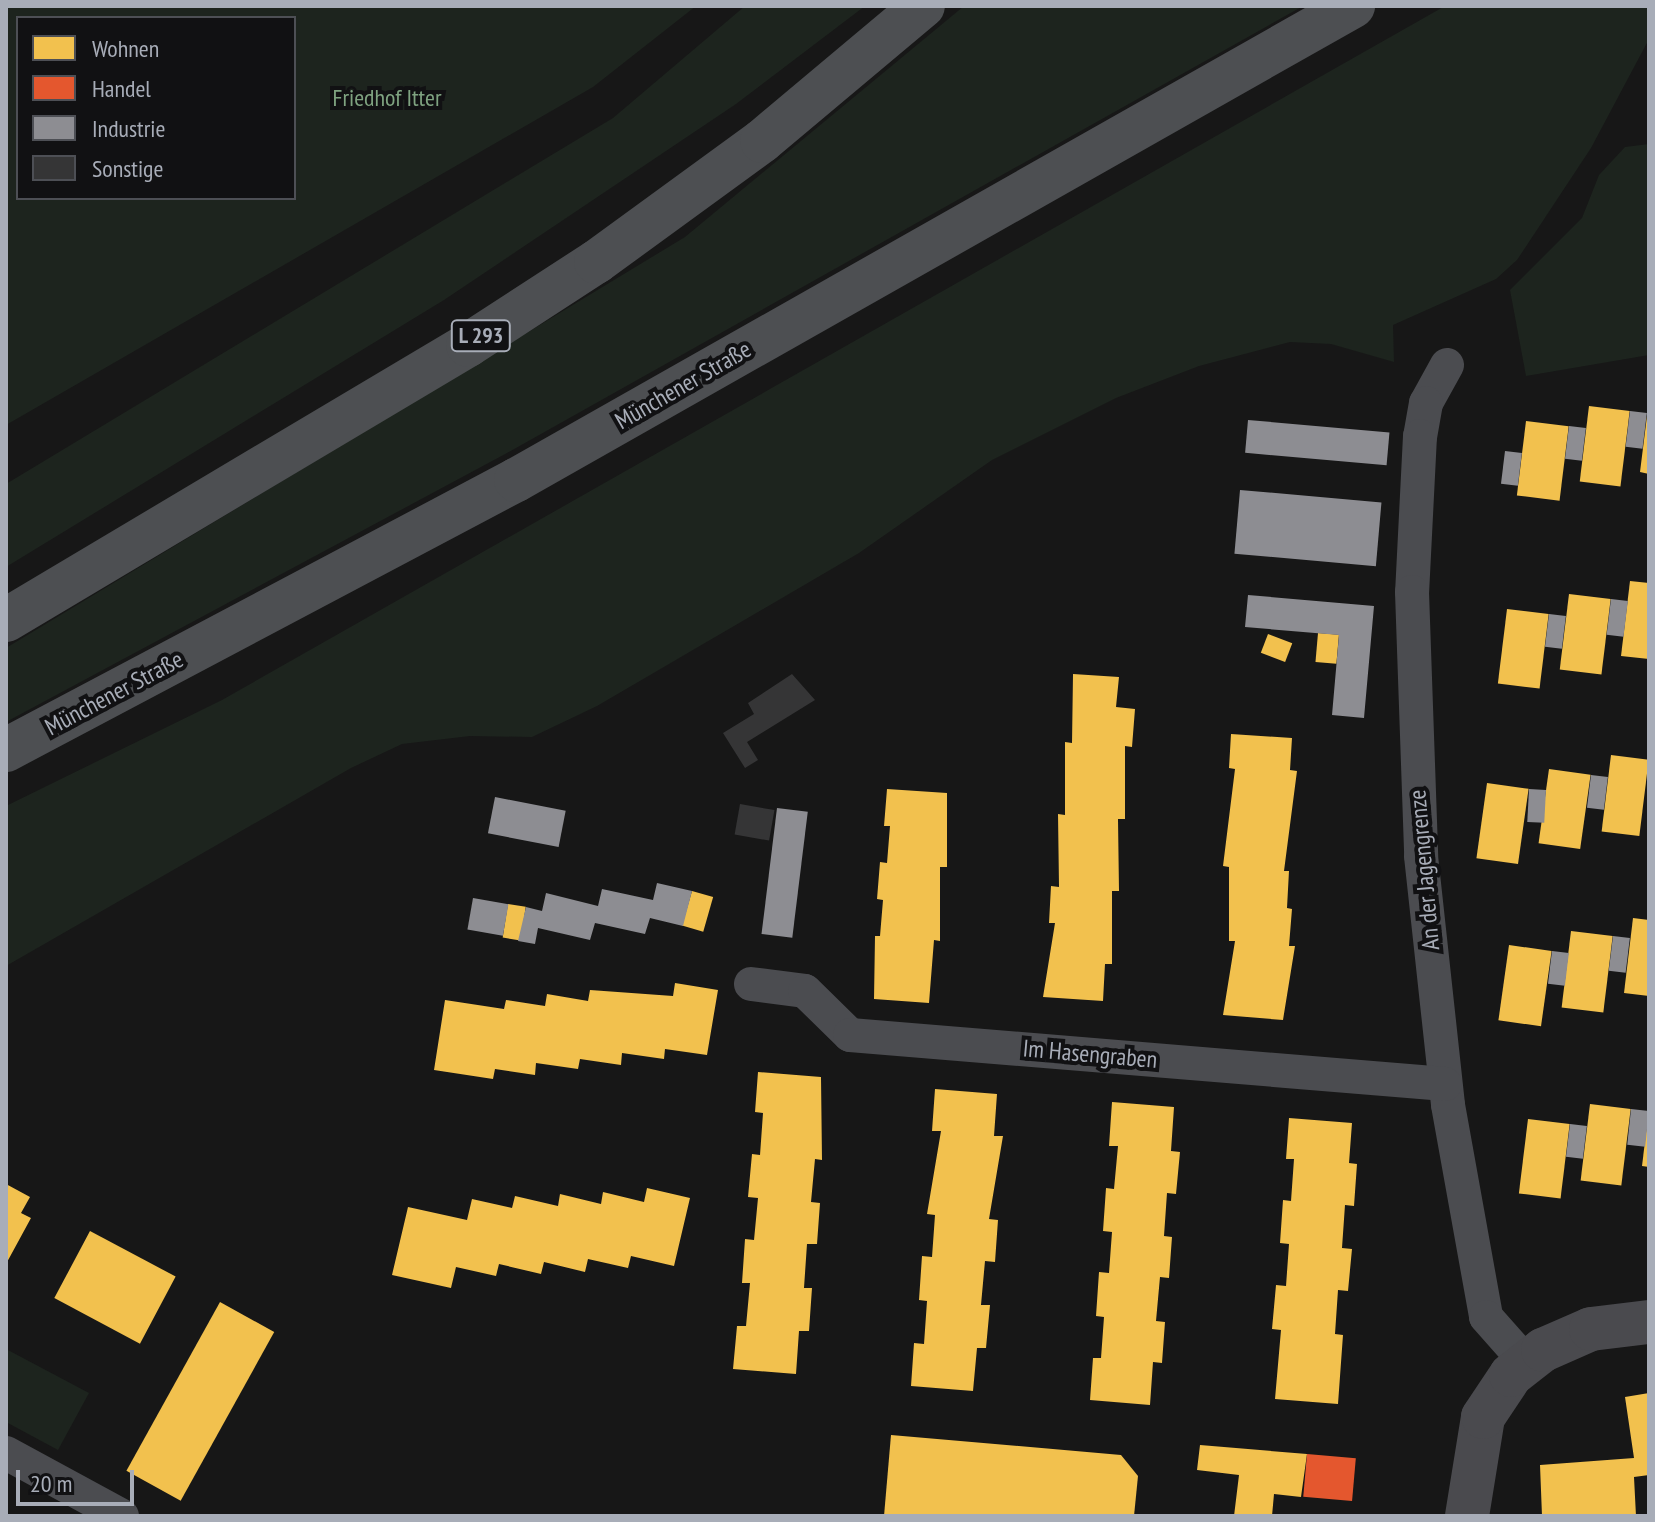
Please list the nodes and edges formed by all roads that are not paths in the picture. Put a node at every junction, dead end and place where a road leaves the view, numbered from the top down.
1 (923, 6) edge
2 (1353, 6) edge
3 (1447, 365) dead end
4 (6, 620) edge
5 (6, 750) edge
6 (751, 984) dead end
7 (1445, 1084) junction
8 (1649, 1322) edge
9 (1526, 1362) junction
10 (6, 1453) edge
11 (83, 1507) edge
12 (122, 1516) edge
13 (1467, 1516) edge

1 - 4 main road, L 293
2 - 5 main road, Münchener Straße
3 - 7 street, An der Jagengrenze
6 - 7 street, Im Hasengraben
7 - 9 street, An der Jagengrenze
8 - 9 street
9 - 13 street
10 - 11 street
11 - 12 street

